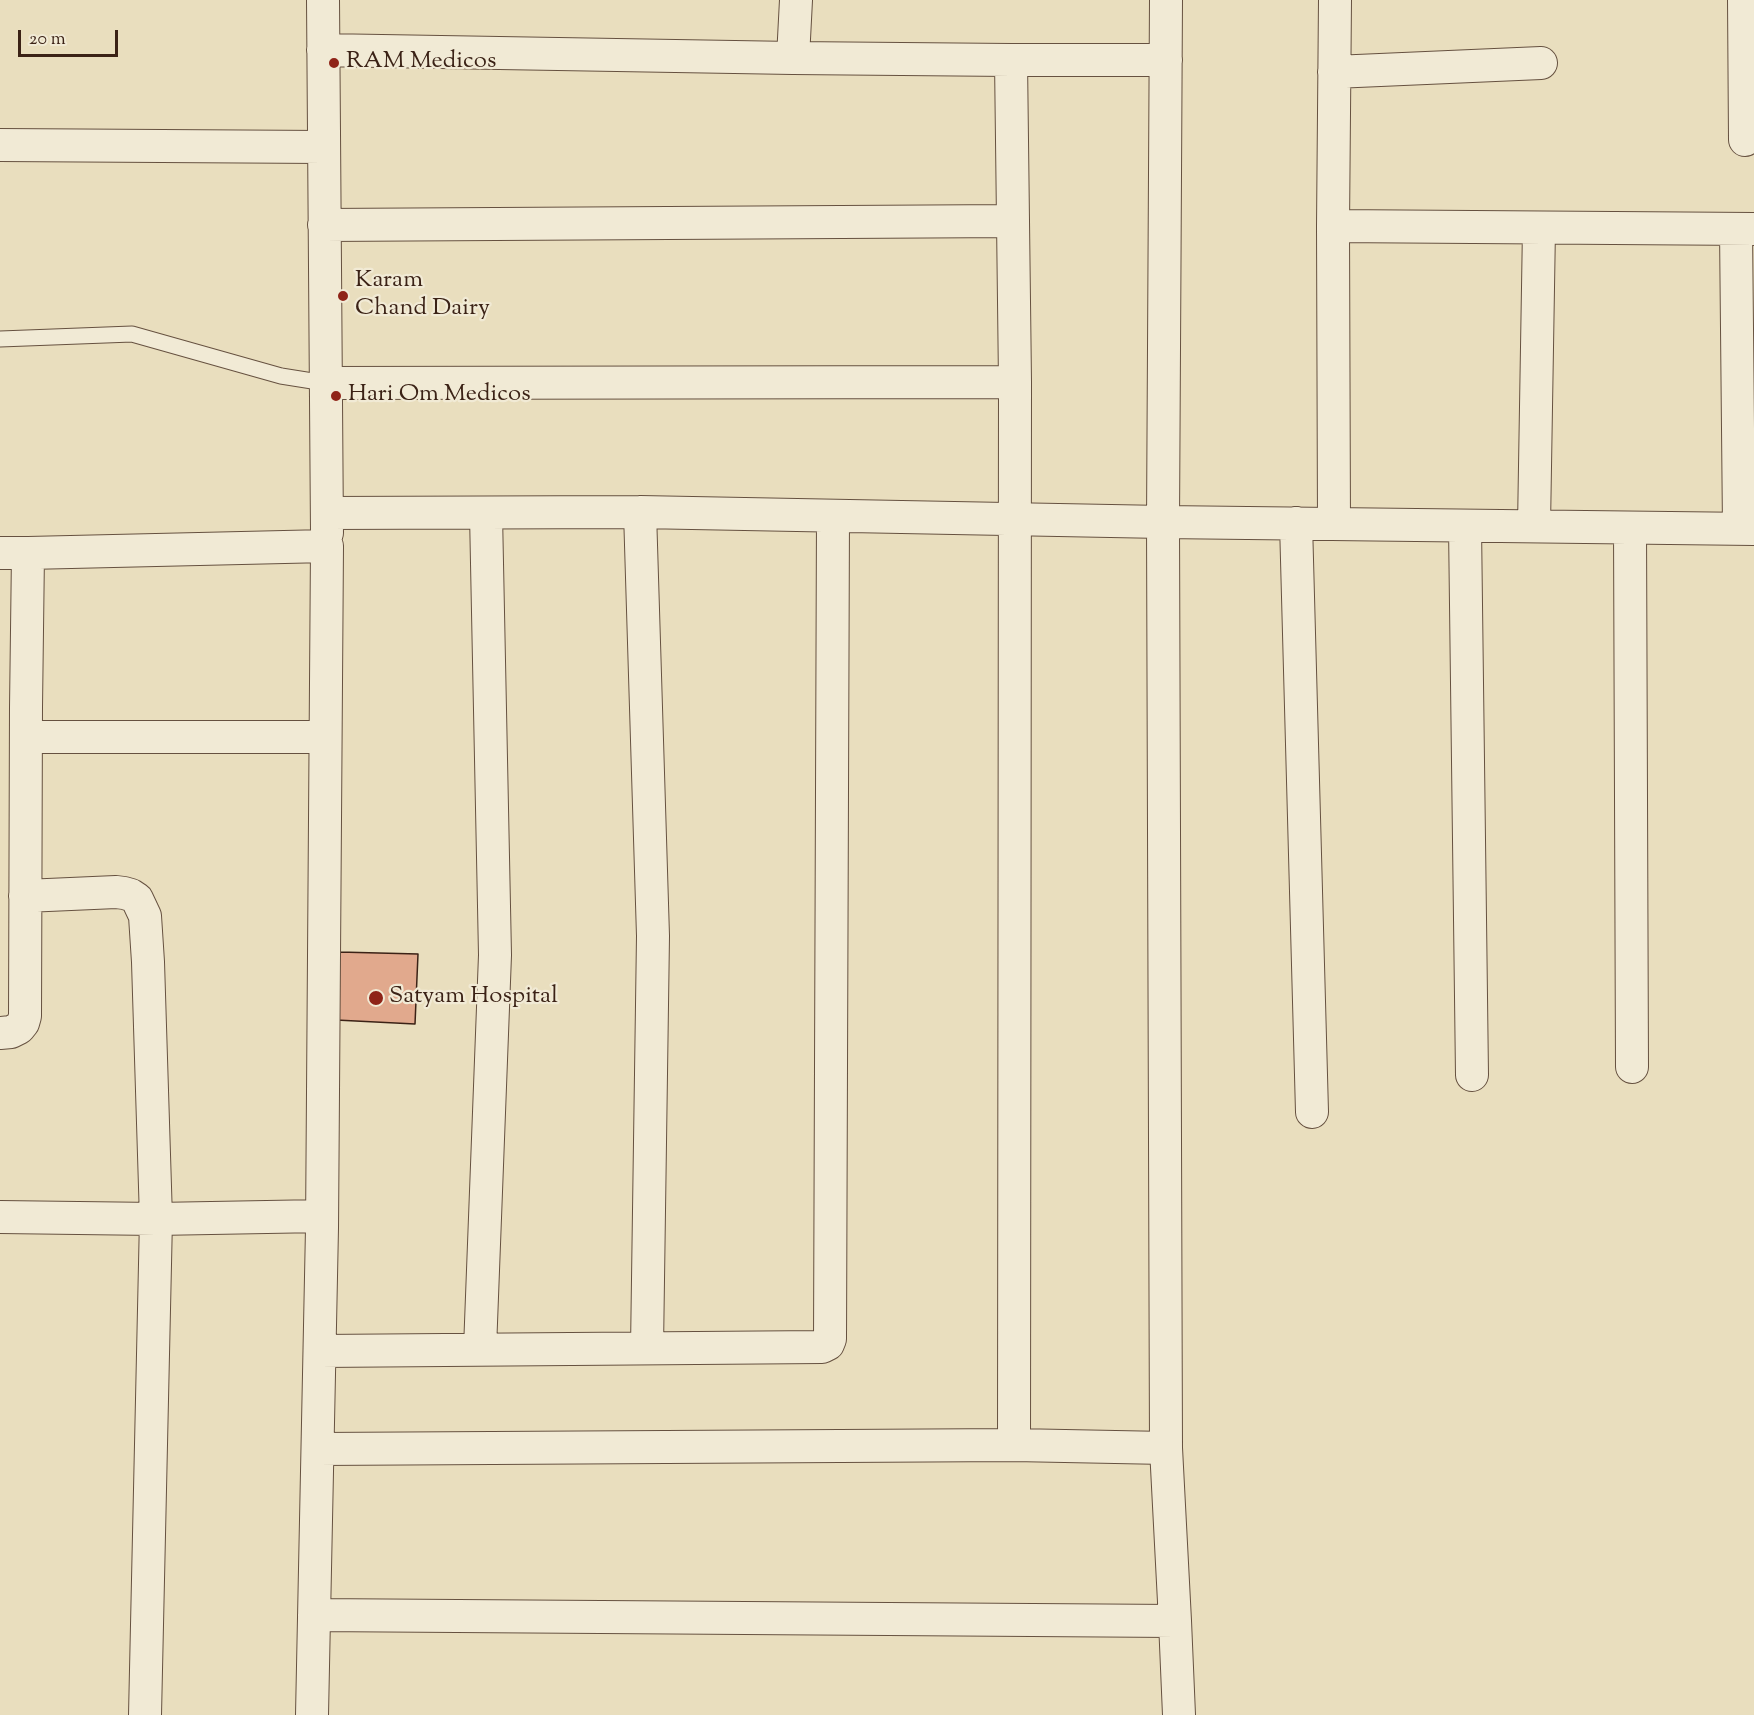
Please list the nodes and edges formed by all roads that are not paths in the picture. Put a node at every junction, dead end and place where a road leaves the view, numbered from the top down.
1 (323, 0) edge
2 (795, 0) edge
3 (1166, 0) edge
4 (1335, 0) edge
5 (1744, 0) edge
6 (323, 50) junction
7 (793, 58) junction
8 (1011, 60) junction
9 (1166, 60) junction
10 (1542, 63) dead end
11 (1334, 72) junction
12 (1745, 140) dead end
13 (0, 145) edge
14 (323, 147) junction
15 (1013, 221) junction
16 (324, 225) junction
17 (1333, 226) junction
18 (1539, 228) junction
19 (1745, 229) edge
20 (0, 339) edge
21 (1015, 382) junction
22 (325, 383) junction
23 (640, 512) junction
24 (327, 513) junction
25 (486, 514) junction
26 (833, 516) junction
27 (1014, 519) junction
28 (1163, 522) junction
29 (1296, 523) junction
30 (1334, 524) junction
31 (1465, 526) junction
32 (1534, 526) junction
33 (1630, 528) junction
34 (1746, 529) edge
35 (327, 546) junction
36 (14, 553) edge
37 (17, 717) edge
38 (325, 737) junction
39 (13, 854) edge
40 (25, 896) junction
41 (0, 1032) edge
42 (1632, 1067) dead end
43 (1472, 1075) dead end
44 (1312, 1112) dead end
45 (322, 1216) junction
46 (0, 1217) edge
47 (156, 1219) junction
48 (647, 1348) junction
49 (480, 1349) junction
50 (320, 1351) junction
51 (1014, 1444) junction
52 (1166, 1448) junction
53 (318, 1449) junction
54 (314, 1615) junction
55 (1175, 1621) junction
56 (146, 1715) edge
57 (312, 1715) edge
58 (1179, 1715) edge

1 - 6 street
2 - 7 street
3 - 9 street
4 - 11 street
5 - 12 street
6 - 7 street
6 - 14 street
7 - 8 street
8 - 9 street
8 - 15 street
9 - 28 street
10 - 11 street
11 - 17 street
13 - 14 street
14 - 16 street
15 - 16 street
15 - 21 street
16 - 22 street
17 - 18 street
17 - 30 street
18 - 19 street
18 - 32 street
19 - 34 street
20 - 22 lane
21 - 22 street
21 - 27 street
22 - 24 street
23 - 25 street
23 - 26 street
23 - 48 street
24 - 25 street
24 - 35 street
25 - 49 street
26 - 27 street
26 - 48 street
27 - 28 street
27 - 51 street
28 - 29 street
28 - 52 street
29 - 30 street
29 - 44 street
30 - 31 street
31 - 32 street
31 - 43 street
32 - 33 street
33 - 34 street
33 - 42 street
35 - 36 street
35 - 38 street
36 - 37 street
37 - 38 street
37 - 39 street
38 - 45 street
39 - 40 street
40 - 41 street
40 - 47 street
45 - 47 street
45 - 50 street
46 - 47 street
47 - 56 street
48 - 49 street
49 - 50 street
50 - 53 street
51 - 52 street
51 - 53 street
52 - 55 street
53 - 54 street
54 - 55 street
54 - 57 street
55 - 58 street

